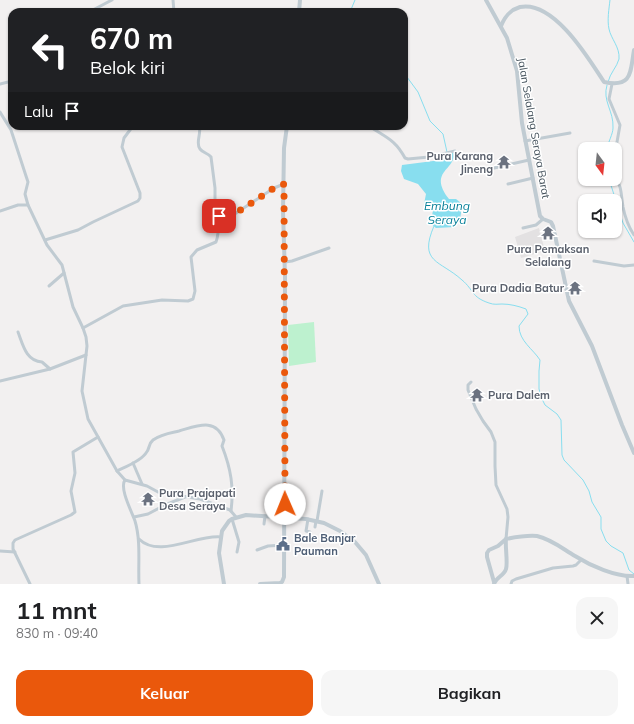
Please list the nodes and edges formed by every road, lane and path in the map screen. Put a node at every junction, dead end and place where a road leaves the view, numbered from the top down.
1 (112, 0) edge
2 (486, 0) edge
3 (94, 8) edge
4 (495, 15) junction
5 (505, 17) junction
6 (501, 26) junction
7 (634, 50) edge
8 (611, 83) junction
9 (0, 112) edge
10 (8, 124) edge
11 (11, 130) edge
12 (130, 130) edge
13 (200, 130) edge
14 (286, 130) edge
15 (376, 130) edge
16 (570, 133) dead end
17 (525, 141) junction
18 (618, 142) edge
19 (455, 151) dead end
20 (529, 160) junction
21 (494, 168) dead end
22 (533, 178) junction
23 (284, 184) junction
24 (508, 184) dead end
25 (621, 186) edge
26 (28, 205) junction
27 (0, 211) edge
28 (227, 219) junction
29 (543, 219) junction
30 (523, 228) dead end
31 (634, 234) edge
32 (45, 240) junction
33 (329, 248) dead end
34 (594, 261) dead end
35 (285, 262) junction
36 (634, 265) edge
37 (64, 273) junction
38 (49, 286) dead end
39 (83, 328) junction
40 (18, 332) dead end
41 (86, 355) junction
42 (50, 369) junction
43 (0, 381) edge
44 (471, 382) dead end
45 (98, 437) junction
46 (634, 453) edge
47 (133, 463) junction
48 (117, 470) junction
49 (125, 480) junction
50 (142, 484) junction
51 (322, 491) dead end
52 (186, 497) junction
53 (231, 511) junction
54 (265, 516) junction
55 (134, 517) junction
56 (285, 517) junction
57 (234, 518) junction
58 (308, 519) junction
59 (317, 521) junction
60 (264, 524) dead end
61 (315, 527) dead end
62 (310, 532) dead end
63 (221, 537) junction
64 (139, 539) junction
65 (506, 539) junction
66 (284, 546) junction
67 (0, 550) edge
68 (257, 550) dead end
69 (15, 552) junction
70 (237, 552) dead end
71 (581, 560) junction
72 (627, 576) junction
73 (634, 576) edge
74 (494, 583) edge
75 (30, 584) edge
76 (139, 584) edge
77 (224, 584) edge
78 (260, 584) edge
79 (275, 584) edge
80 (379, 584) edge
81 (511, 584) edge
82 (628, 584) edge

1 - 3 street
2 - 4 street, Jalan Selalang Seraya Barat
4 - 5 street
4 - 6 street, Jalan Selalang Seraya Barat
5 - 6 street
5 - 8 street
6 - 17 street, Jalan Selalang Seraya Barat
7 - 8 street
8 - 18 street
9 - 10 street
11 - 26 street
12 - 32 street
13 - 28 street
14 - 23 street
15 - 19 street
16 - 17 street
17 - 20 street, Jalan Selalang Seraya Barat
20 - 21 street
20 - 22 street, Jalan Selalang Seraya Barat
22 - 24 street
22 - 29 street, Jalan Selalang Seraya Barat
23 - 28 street
23 - 35 street
25 - 31 street
26 - 27 street
26 - 32 street
28 - 39 street
29 - 30 street
29 - 46 street, Jalan Selalang Seraya Barat
32 - 37 street
33 - 35 street
34 - 36 street
35 - 56 street
37 - 38 street
37 - 39 street
39 - 41 street
40 - 42 street
41 - 42 street
41 - 45 street
42 - 43 street
44 - 65 street
45 - 48 street
45 - 69 street
47 - 48 street
47 - 50 street
47 - 53 street
48 - 49 street
49 - 50 street
49 - 55 street
50 - 52 street
51 - 59 street
52 - 53 street
52 - 55 street
53 - 57 street
54 - 56 street
54 - 57 street
54 - 60 street
55 - 64 street
56 - 58 street
56 - 66 street
57 - 63 street
57 - 70 street
58 - 59 street
58 - 62 street
59 - 61 street
59 - 80 street
63 - 64 street
63 - 77 street
64 - 76 street
65 - 71 street
65 - 74 street
65 - 74 street
66 - 68 street
66 - 79 street
67 - 69 street
69 - 75 street
71 - 72 street
71 - 81 street
72 - 73 street
72 - 82 street
78 - 79 street

